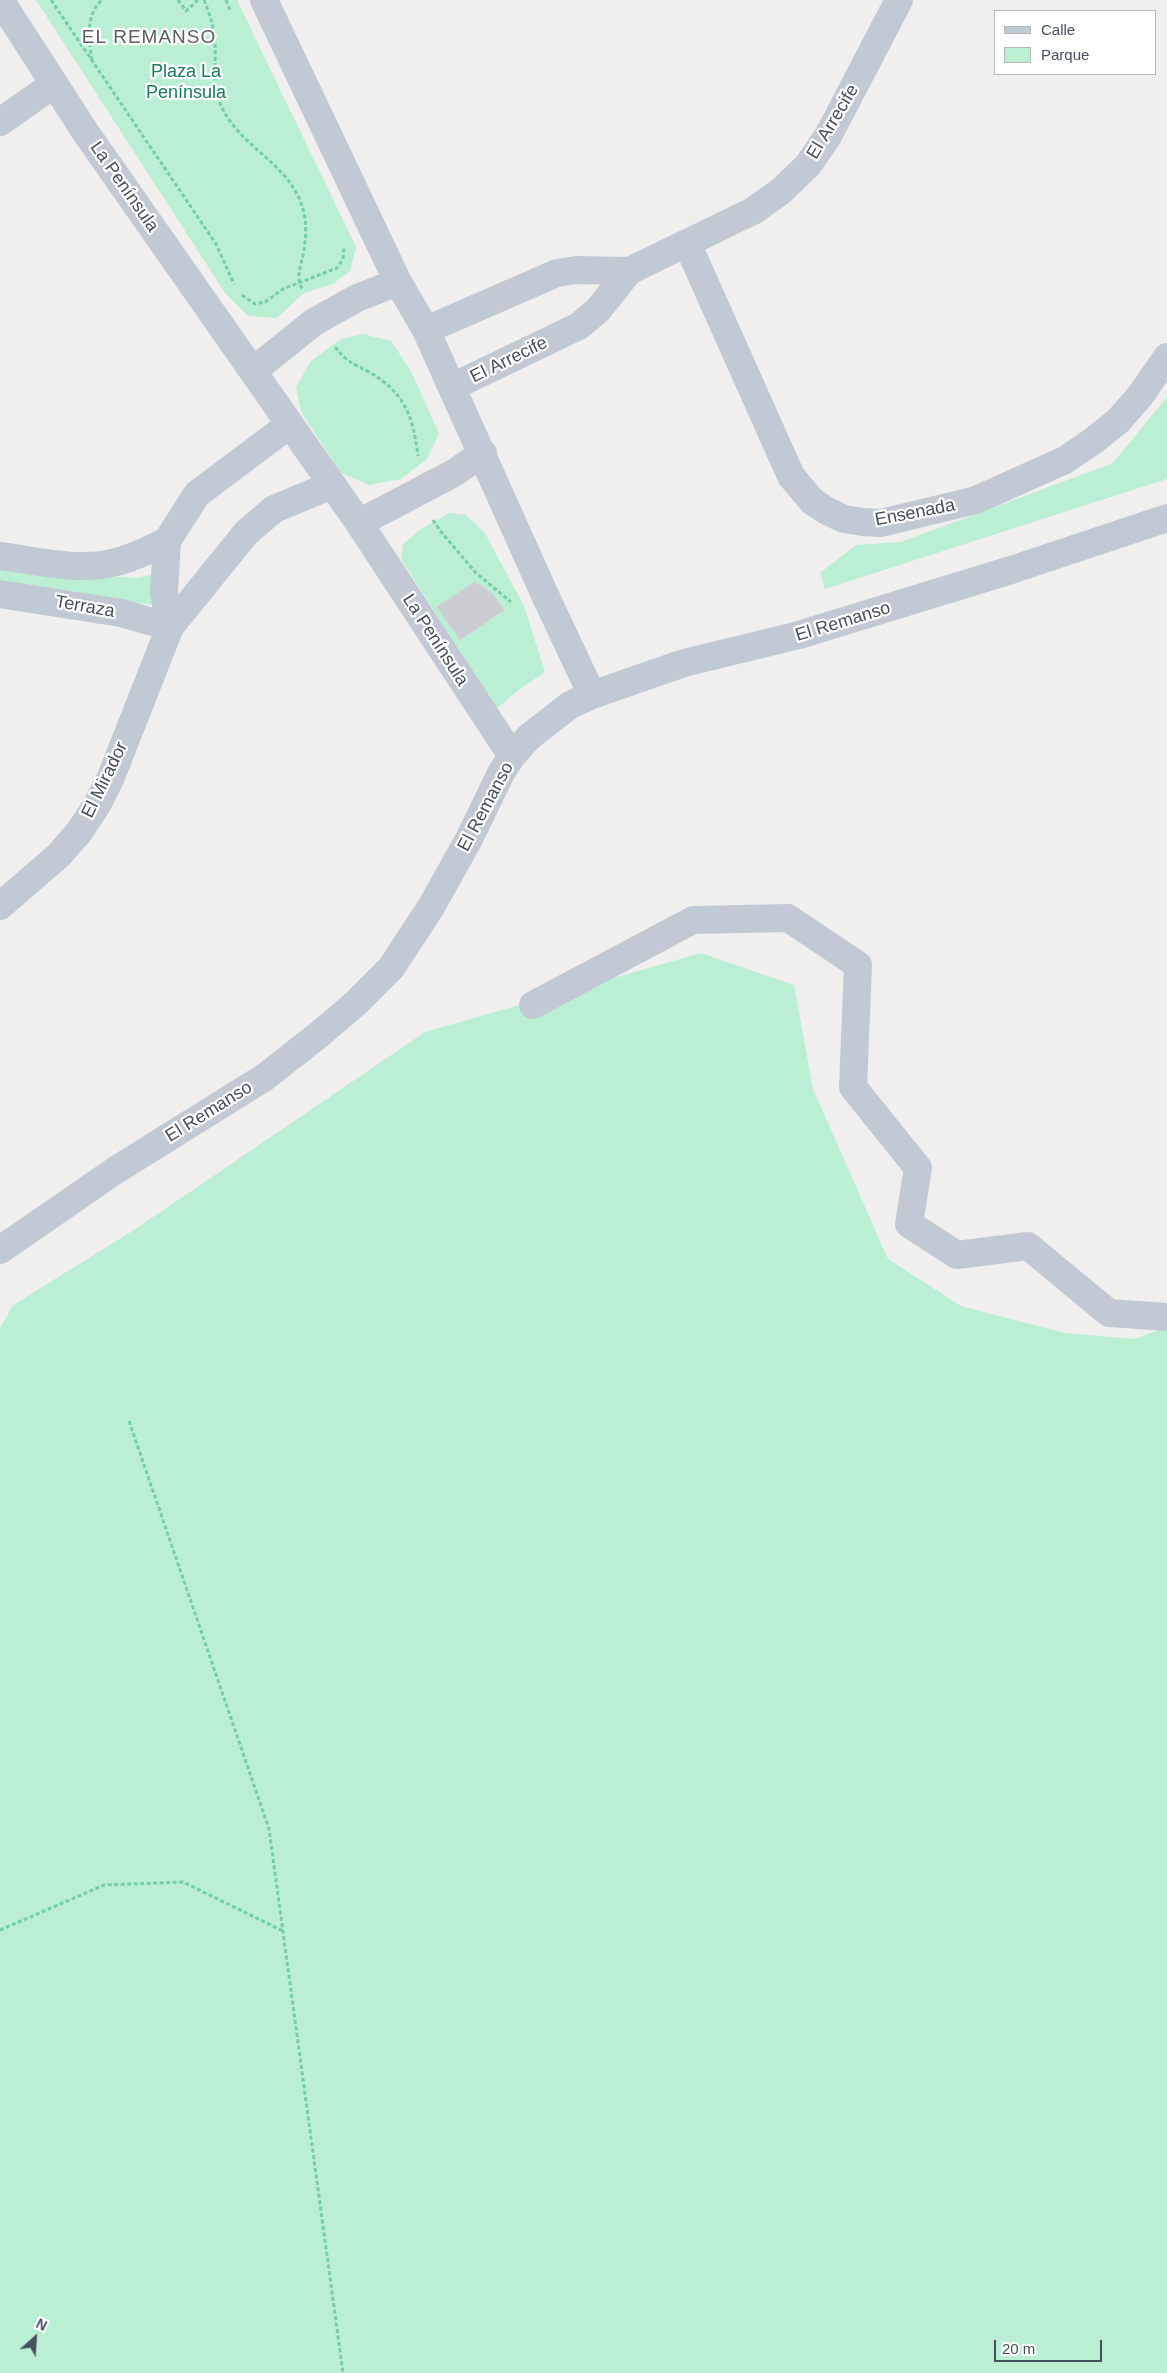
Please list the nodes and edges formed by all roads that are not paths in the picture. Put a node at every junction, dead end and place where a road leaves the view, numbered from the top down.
1 (0, 0) edge
2 (264, 0) edge
3 (899, 0) edge
4 (54, 84) junction
5 (0, 122) edge
6 (687, 243) junction
7 (629, 272) junction
8 (398, 282) junction
9 (426, 330) junction
10 (1167, 357) edge
11 (253, 372) junction
12 (452, 388) junction
13 (290, 425) junction
14 (483, 453) junction
15 (332, 485) junction
16 (1167, 518) edge
17 (359, 523) junction
18 (167, 542) junction
19 (0, 556) edge
20 (0, 594) edge
21 (170, 627) junction
22 (592, 695) junction
23 (512, 756) junction
24 (0, 906) edge
25 (533, 1005) dead end
26 (0, 1250) edge
27 (1167, 1317) edge

1 - 4 street, La Península
2 - 8 street
3 - 6 street, El Arrecife
4 - 5 street
4 - 11 street, La Península
6 - 7 street, El Arrecife
6 - 10 street, Ensenada
7 - 9 street, El Arrecife
7 - 12 street, El Arrecife
8 - 9 street
8 - 11 street
9 - 12 street
11 - 13 street, La Península
12 - 14 street
13 - 15 street, La Península
13 - 18 street
14 - 17 street
14 - 22 street
15 - 17 street, La Península
15 - 21 street, El Mirador
16 - 22 street, El Remanso
17 - 23 street, La Península
18 - 19 street
18 - 21 street
20 - 21 street, Terraza
21 - 24 street, El Mirador
22 - 23 street, El Remanso
23 - 26 street, El Remanso
25 - 27 street

